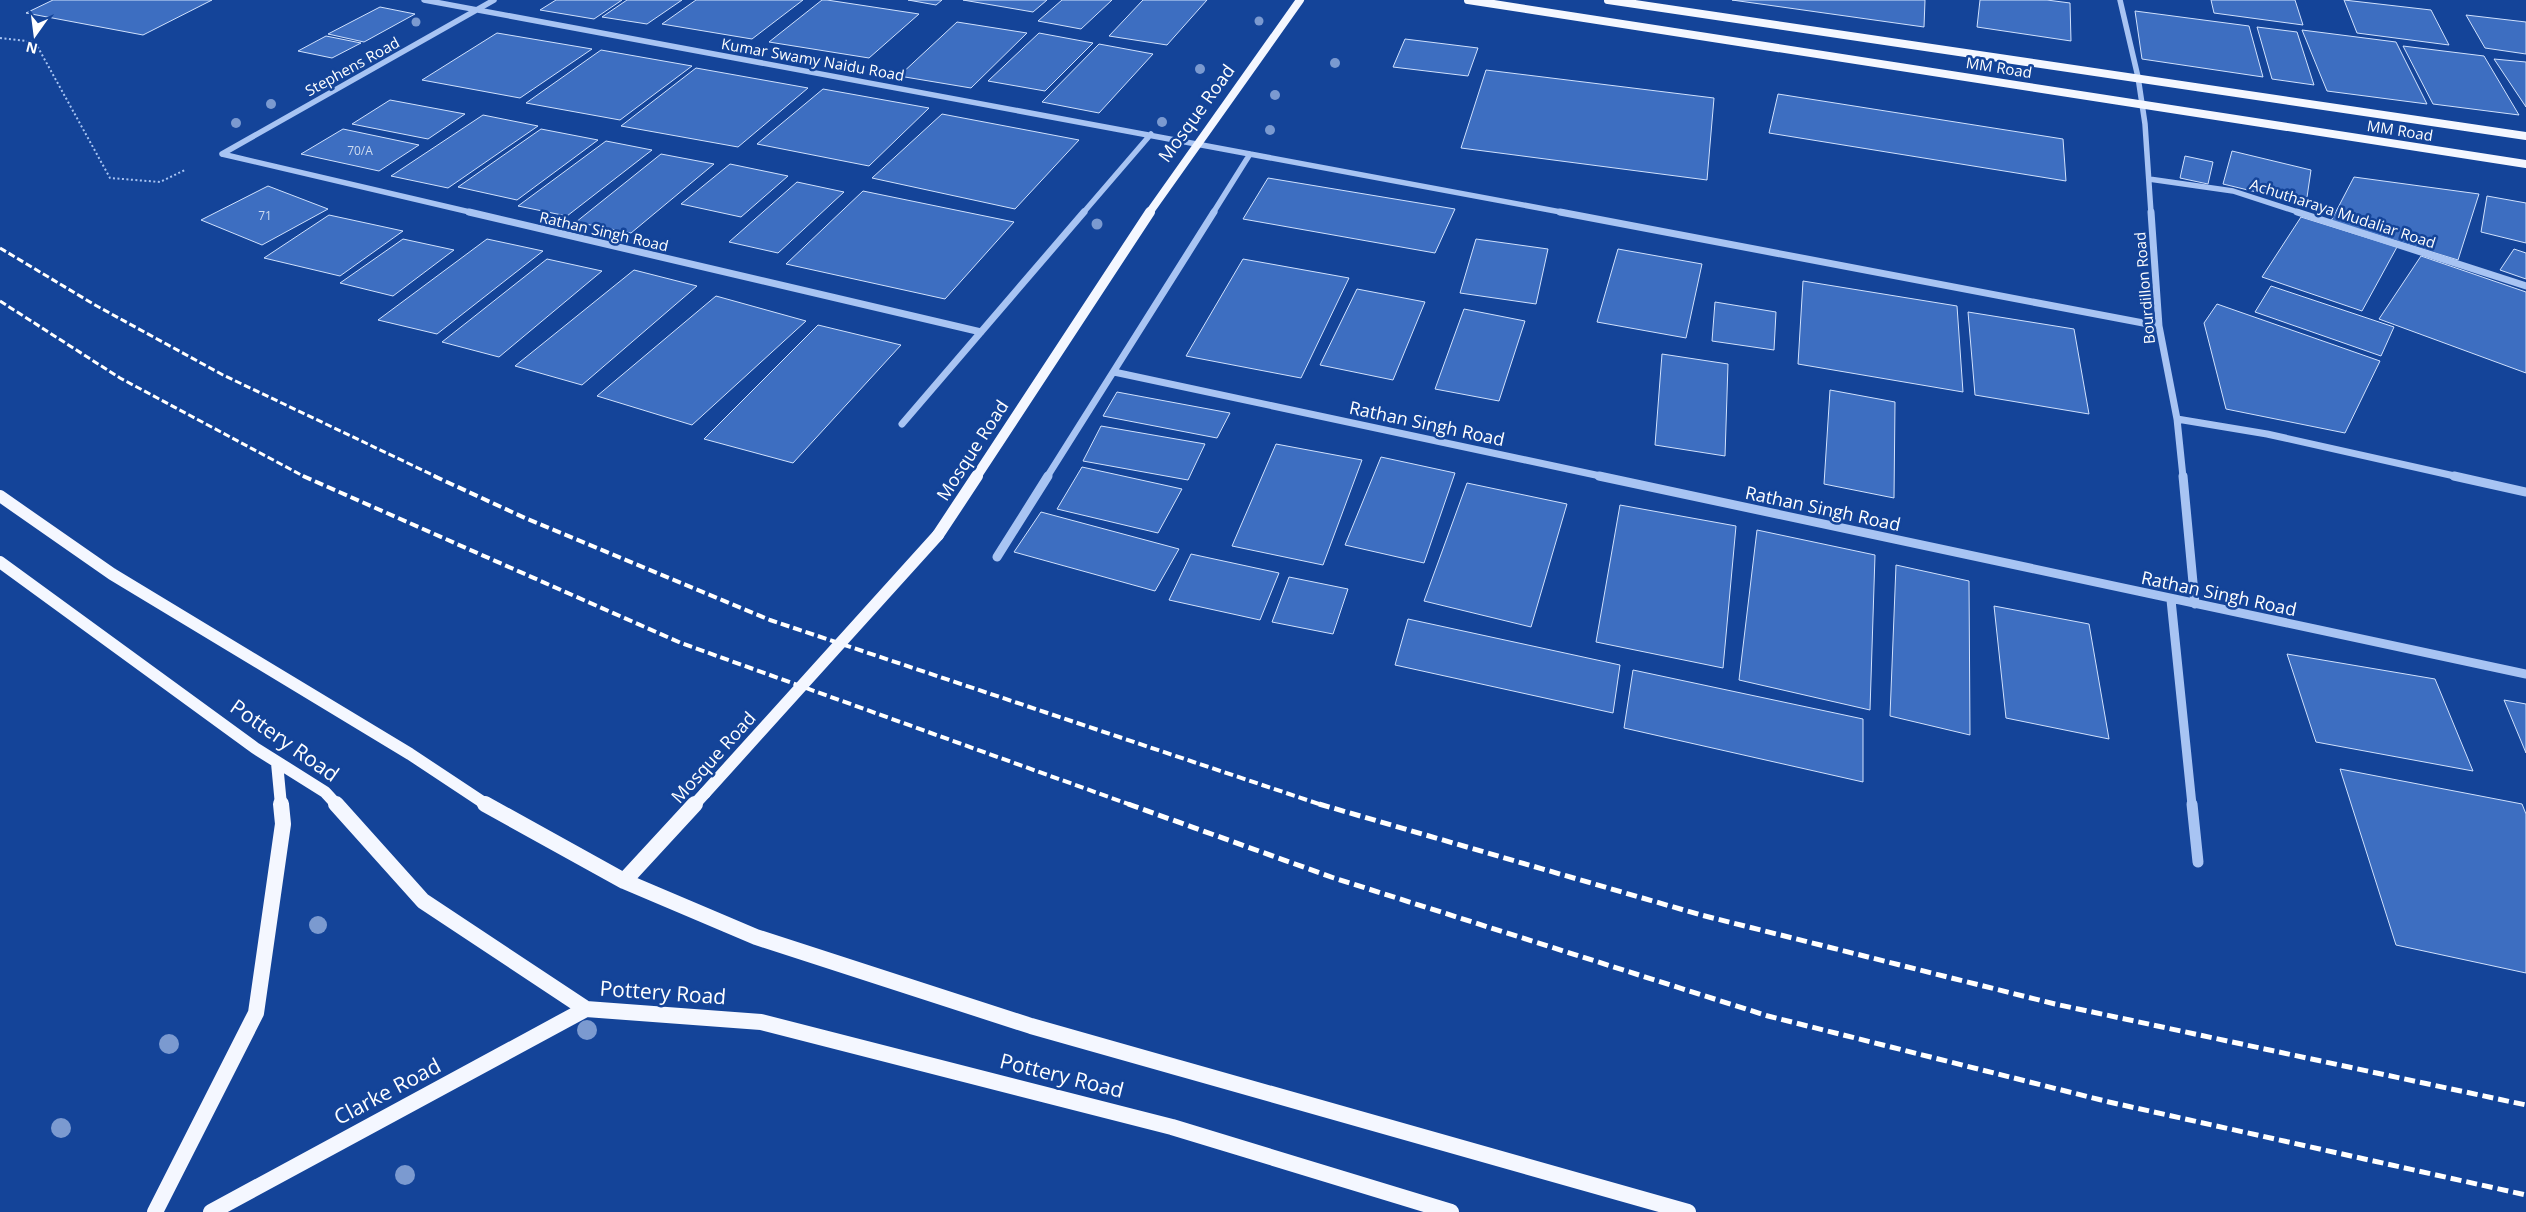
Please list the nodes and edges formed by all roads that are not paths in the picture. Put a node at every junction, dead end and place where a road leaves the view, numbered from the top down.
1 (424, 0) edge
2 (494, 0) edge
3 (1300, 0) edge
4 (1468, 0) edge
5 (1608, 0) edge
6 (2120, 0) edge
7 (477, 10) junction
8 (2138, 77) junction
9 (2142, 102) junction
10 (1151, 134) junction
11 (2526, 136) edge
12 (1198, 144) junction
13 (222, 154) joint
14 (1250, 154) junction
15 (2526, 164) edge
16 (2149, 179) junction
17 (2526, 286) edge
18 (2158, 326) junction
19 (980, 332) junction
20 (1114, 372) junction
21 (2177, 420) junction
22 (902, 424) dead end
23 (2526, 492) edge
24 (0, 496) edge
25 (997, 556) dead end
26 (0, 562) edge
27 (2171, 600) junction
28 (2195, 604) junction
29 (2526, 674) edge
30 (278, 763) junction
31 (2198, 862) dead end
32 (624, 881) junction
33 (586, 1009) junction
34 (155, 1212) edge
35 (211, 1212) edge
36 (1451, 1212) edge
37 (1688, 1212) edge

1 - 7 street, Kumar Swamy Naidu Road
2 - 7 street, Stephens Road
3 - 12 main road, Mosque Road
4 - 9 main road, MM Road
5 - 8 main road, MM Road
6 - 8 street, Bourdillon Road
7 - 10 street, Kumar Swamy Naidu Road
7 - 13 street, Stephens Road
8 - 9 street, Bourdillon Road
8 - 11 main road, MM Road
9 - 15 main road, MM Road
9 - 16 street, Bourdillon Road
10 - 12 street, Kumar Swamy Naidu Road
10 - 19 street
12 - 14 street, Kumar Swamy Naidu Road
12 - 32 main road, Mosque Road, bridge
13 - 19 street, Rathan Singh Road
14 - 18 street, Kumar Swamy Naidu Road
14 - 20 street
16 - 17 street, Achutharaya Mudaliar Road
16 - 18 street, Bourdillon Road
18 - 21 street, Bourdillon Road
19 - 22 street
20 - 25 street
20 - 27 street, Rathan Singh Road
21 - 23 street
21 - 28 street, Bourdillon Road
24 - 32 main road
26 - 30 main road, Pottery Road
27 - 28 street, Rathan Singh Road
27 - 31 street
28 - 29 street, Rathan Singh Road
30 - 33 main road, Pottery Road
30 - 34 main road
32 - 37 main road
33 - 35 main road, Clarke Road
33 - 36 main road, Pottery Road

